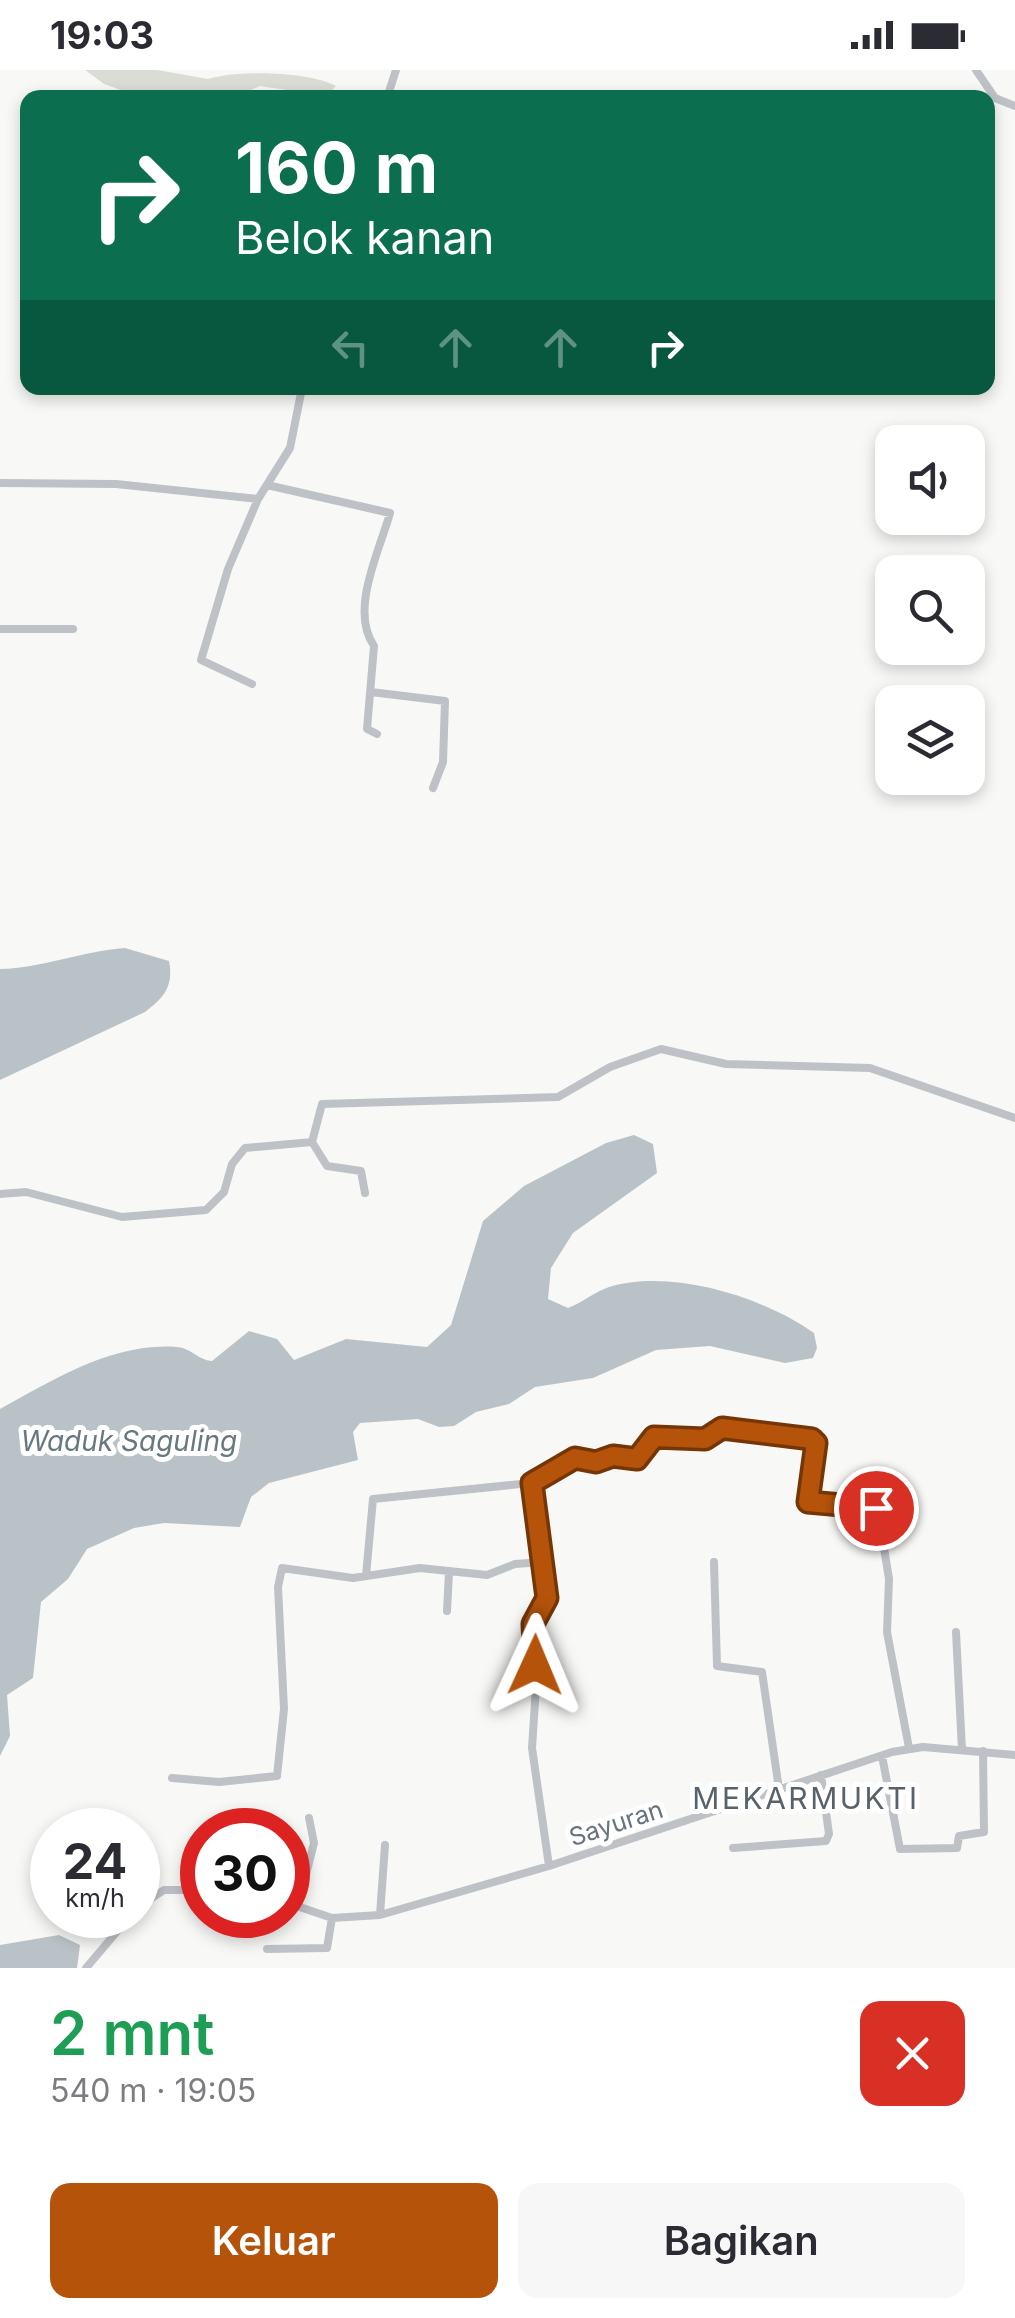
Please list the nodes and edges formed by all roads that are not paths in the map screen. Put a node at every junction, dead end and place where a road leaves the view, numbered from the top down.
1 (301, 395) edge
2 (0, 483) edge
3 (267, 486) junction
4 (258, 499) junction
5 (0, 629) edge
6 (73, 629) dead end
7 (252, 684) dead end
8 (372, 692) junction
9 (377, 734) dead end
10 (432, 788) dead end
11 (1015, 1118) edge
12 (312, 1142) junction
13 (365, 1193) dead end
14 (0, 1194) edge
15 (532, 1483) junction
16 (543, 1562) junction
17 (714, 1562) dead end
18 (449, 1572) junction
19 (366, 1576) junction
20 (447, 1612) dead end
21 (956, 1632) dead end
22 (909, 1748) junction
23 (962, 1750) junction
24 (983, 1751) junction
25 (1015, 1755) edge
26 (882, 1756) junction
27 (821, 1776) junction
28 (172, 1778) dead end
29 (779, 1790) junction
30 (310, 1823) edge
31 (384, 1845) dead end
32 (733, 1848) dead end
33 (310, 1859) edge
34 (549, 1866) junction
35 (310, 1910) edge
36 (380, 1915) junction
37 (332, 1918) junction
38 (111, 1938) edge
39 (267, 1949) dead end
40 (86, 1968) edge

1 - 3 street
2 - 4 street
3 - 4 street
3 - 8 street
4 - 7 street
5 - 6 street
8 - 9 street
8 - 10 street
11 - 12 street
12 - 13 street
12 - 14 street
15 - 16 street
15 - 19 street
15 - 22 street
16 - 18 street
16 - 34 street
17 - 29 street
18 - 19 street
18 - 20 street
19 - 28 street
21 - 23 street
22 - 23 street, Sayuran
22 - 26 street, Sayuran
23 - 24 street, Sayuran
24 - 25 street, Sayuran
24 - 26 street
26 - 27 street, Sayuran
27 - 29 street, Sayuran
27 - 32 street
29 - 34 street, Sayuran
30 - 33 street
31 - 36 street
34 - 36 street, Sayuran
35 - 37 street, Sayuran
36 - 37 street, Sayuran
37 - 39 street
38 - 40 street

